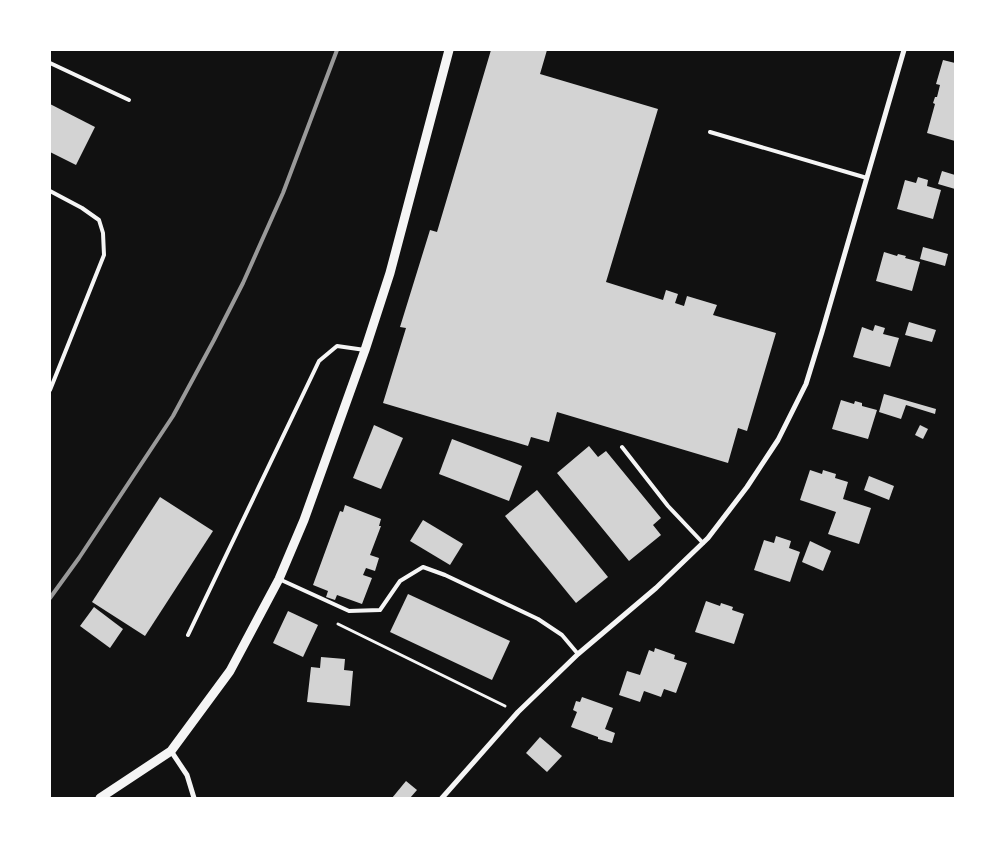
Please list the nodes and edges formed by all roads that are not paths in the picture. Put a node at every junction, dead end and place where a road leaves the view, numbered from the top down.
1 (448, 50) edge
2 (904, 50) edge
3 (50, 63) edge
4 (129, 100) dead end
5 (710, 132) dead end
6 (867, 178) junction
7 (50, 190) edge
8 (365, 350) junction
9 (50, 390) edge
10 (622, 448) dead end
11 (703, 543) junction
12 (279, 579) junction
13 (188, 635) dead end
14 (578, 654) junction
15 (171, 750) junction
16 (100, 798) edge
17 (194, 798) edge
18 (442, 798) edge

1 - 8 street
2 - 6 street
3 - 4 lane
5 - 6 lane
6 - 11 street
7 - 9 lane
8 - 12 street
8 - 13 lane
10 - 11 lane
11 - 14 street
12 - 14 lane
12 - 15 street
14 - 18 street
15 - 16 street
15 - 17 street

